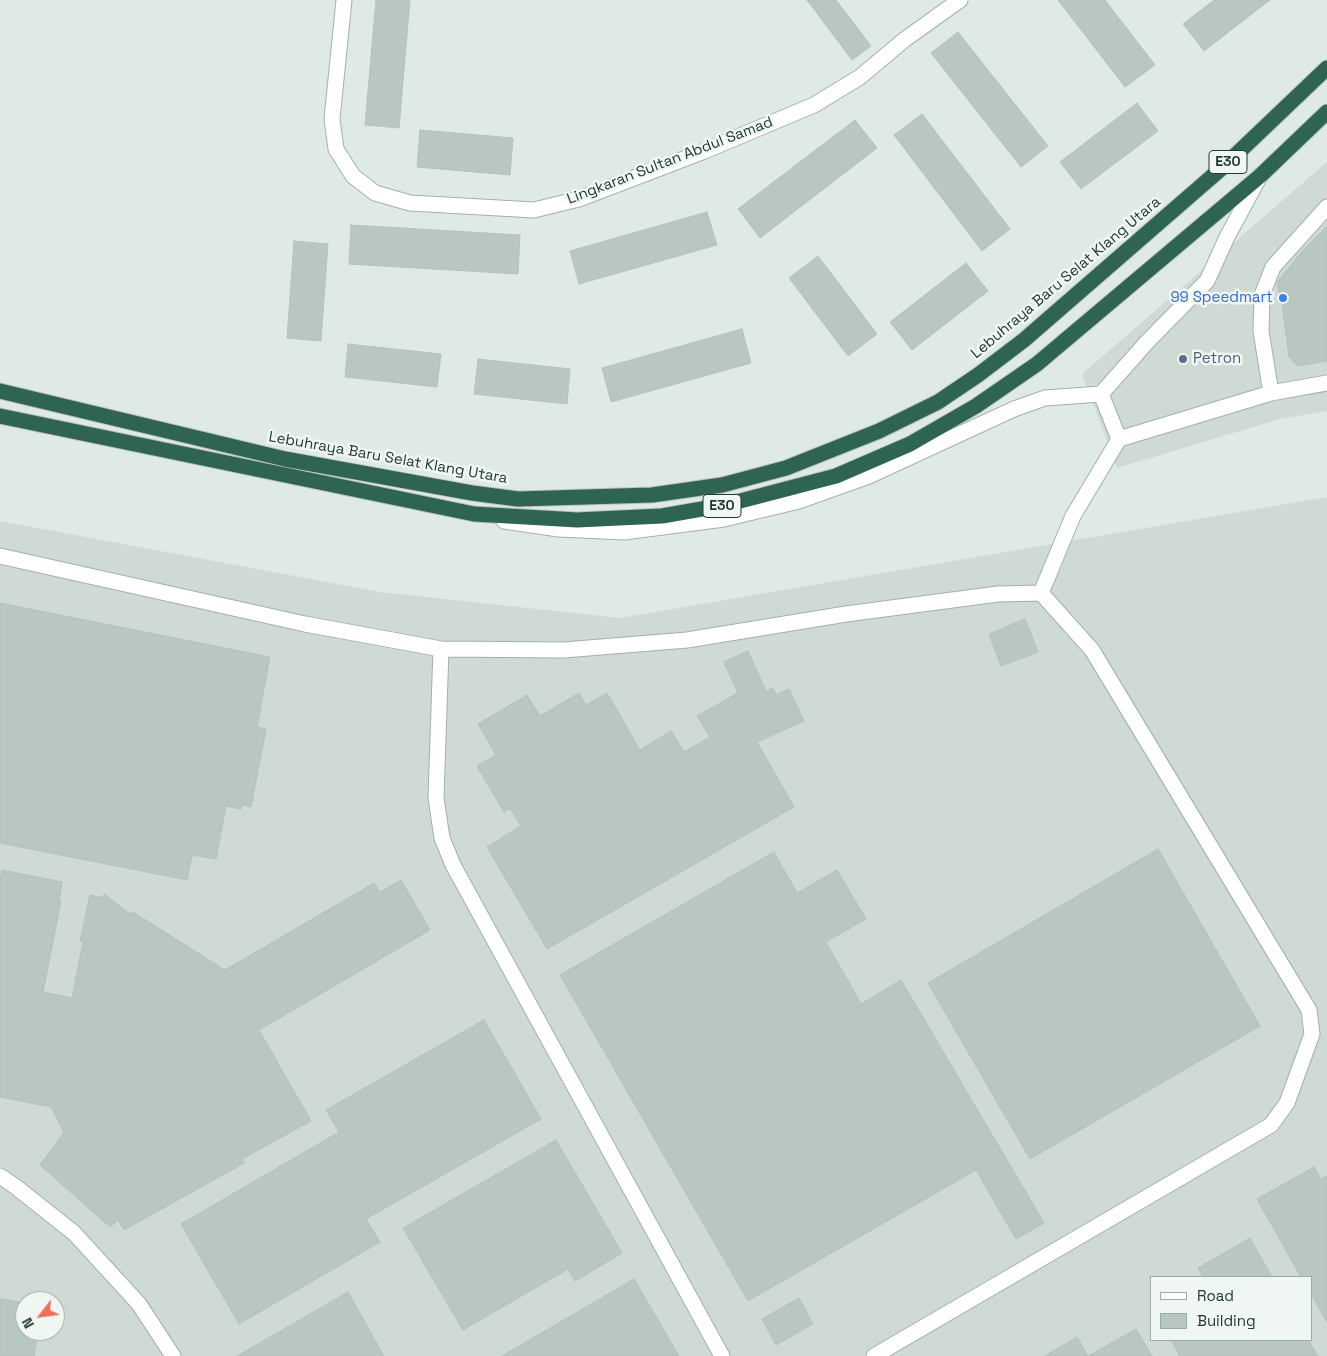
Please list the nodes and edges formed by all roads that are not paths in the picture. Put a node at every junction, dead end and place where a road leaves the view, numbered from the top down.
1 (344, 0) edge
2 (960, 0) edge
3 (1327, 68) edge
4 (1327, 112) edge
5 (1260, 176) junction
6 (1327, 207) edge
7 (1327, 383) edge
8 (0, 392) edge
9 (1271, 392) junction
10 (1101, 394) junction
11 (0, 416) edge
12 (1119, 439) junction
13 (474, 514) junction
14 (0, 556) edge
15 (1042, 593) junction
16 (441, 649) junction
17 (0, 1176) edge
18 (172, 1356) edge
19 (722, 1356) edge
20 (874, 1356) edge

1 - 2 street, Lingkaran Sultan Abdul Samad
3 - 8 highway, Lebuhraya Baru Selat Klang Utara / E30
4 - 5 highway, E30
5 - 10 street
5 - 13 highway, E30
6 - 9 street
7 - 9 street
9 - 12 street
10 - 12 street
10 - 13 street
11 - 13 highway, E30
12 - 15 street
14 - 16 street
15 - 16 street
15 - 20 street
16 - 19 street
17 - 18 street

